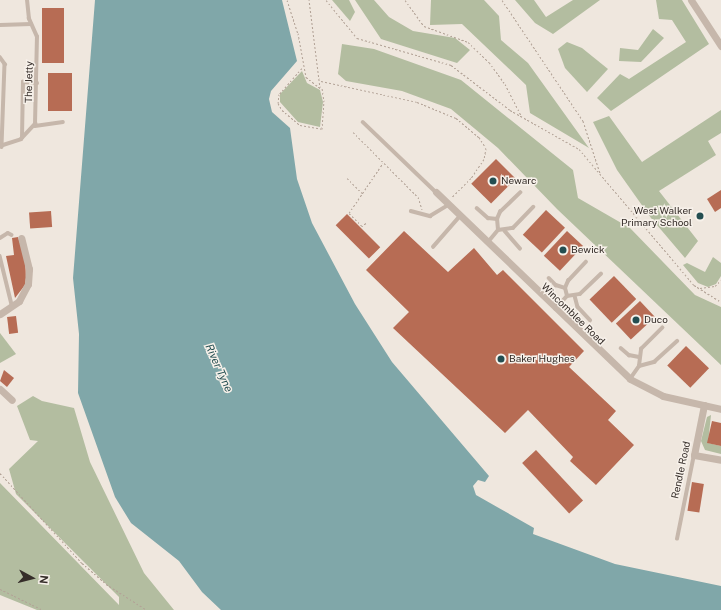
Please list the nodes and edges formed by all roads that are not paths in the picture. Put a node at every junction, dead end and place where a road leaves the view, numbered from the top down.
1 (27, 0) edge
2 (691, 0) edge
3 (31, 24) junction
4 (0, 25) edge
5 (721, 46) edge
6 (0, 56) edge
7 (37, 83) junction
8 (63, 122) dead end
9 (363, 122) dead end
10 (35, 126) junction
11 (22, 138) junction
12 (1, 147) edge
13 (436, 192) joint
14 (520, 193) dead end
15 (447, 204) junction
16 (533, 207) dead end
17 (477, 208) dead end
18 (411, 211) dead end
19 (460, 216) junction
20 (497, 219) junction
21 (498, 230) junction
22 (506, 231) junction
23 (12, 235) dead end
24 (0, 238) edge
25 (21, 238) dead end
26 (488, 242) junction
27 (433, 247) dead end
28 (520, 248) dead end
29 (0, 256) edge
30 (586, 262) dead end
31 (601, 274) dead end
32 (549, 278) dead end
33 (565, 288) junction
34 (566, 296) junction
35 (575, 296) junction
36 (12, 305) junction
37 (555, 310) junction
38 (0, 314) edge
39 (590, 320) dead end
40 (662, 328) dead end
41 (677, 341) dead end
42 (621, 348) dead end
43 (639, 357) junction
44 (639, 366) junction
45 (630, 380) junction
46 (0, 389) edge
47 (12, 400) dead end
48 (704, 405) junction
49 (721, 409) edge
50 (694, 454) junction
51 (721, 460) edge
52 (677, 539) dead end

1 - 3 lane, The Jetty
2 - 5 street
3 - 4 lane
3 - 7 lane, The Jetty
6 - 12 lane
7 - 10 lane, The Jetty
7 - 11 lane
8 - 10 lane
9 - 13 lane
10 - 11 lane
11 - 12 lane
13 - 15 street, Wincomblee Road
14 - 20 lane
15 - 18 lane
15 - 19 street, Wincomblee Road
16 - 22 lane
17 - 20 lane
19 - 26 street, Wincomblee Road
19 - 27 lane
20 - 21 lane
21 - 22 lane
21 - 26 lane
22 - 28 lane
23 - 24 lane
25 - 36 street
26 - 37 street, Wincomblee Road
29 - 36 lane
30 - 33 lane
31 - 35 lane
32 - 33 lane
33 - 34 lane
34 - 35 lane
34 - 37 lane
35 - 39 lane
36 - 38 street
37 - 45 street, Wincomblee Road
40 - 43 lane
41 - 44 lane
42 - 43 lane
43 - 44 lane
44 - 45 lane
45 - 48 street, Wincomblee Road
46 - 47 street
48 - 49 street, Wincomblee Road
48 - 50 street, Rendle Road
50 - 51 street
50 - 52 lane, Rendle Road

